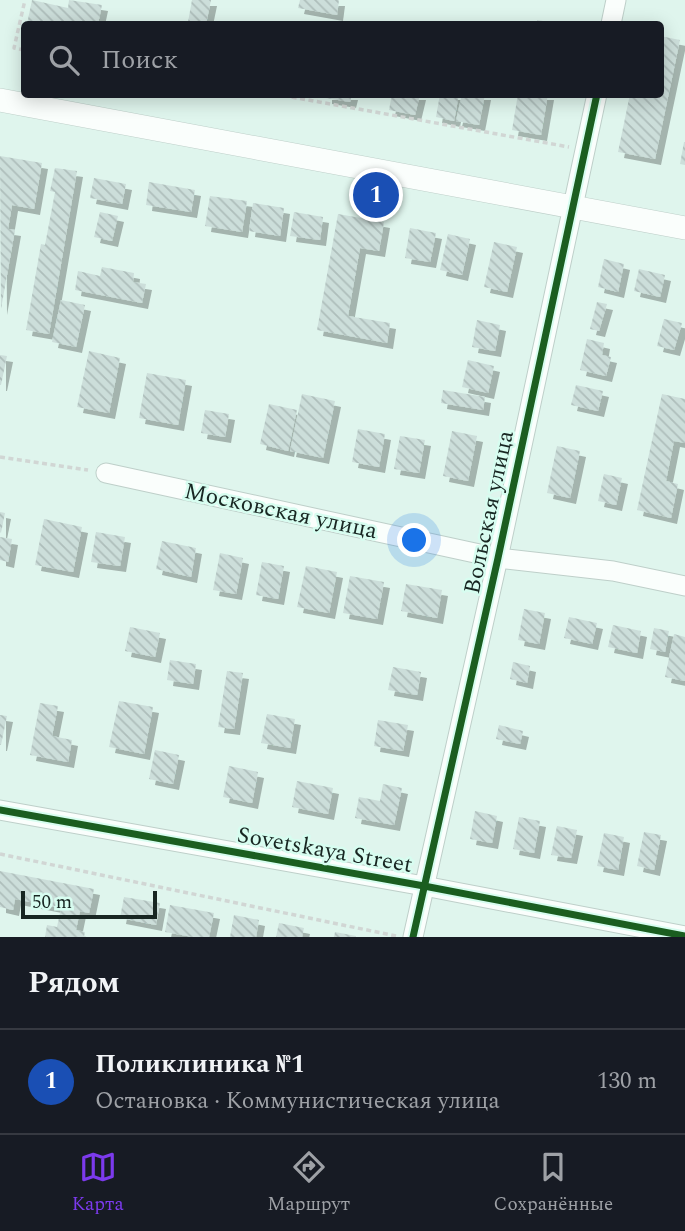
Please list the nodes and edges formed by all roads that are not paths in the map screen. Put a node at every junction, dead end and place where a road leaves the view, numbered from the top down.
1 (616, 0) edge
2 (612, 21) edge
3 (596, 98) edge
4 (0, 100) edge
5 (575, 207) junction
6 (685, 228) edge
7 (106, 472) road end
8 (498, 558) junction
9 (685, 586) edge
10 (0, 810) edge
11 (424, 886) junction
12 (685, 936) edge
13 (413, 937) edge

1 - 2 street
3 - 5 street, Вольская улица
4 - 5 main road
5 - 6 main road
5 - 8 street, Вольская улица
7 - 8 street, Московская улица
8 - 9 street, Московская улица
8 - 11 street, Вольская улица
10 - 11 street, Sovetskaya Street
11 - 12 street, Sovetskaya Street
11 - 13 street, Вольская улица

